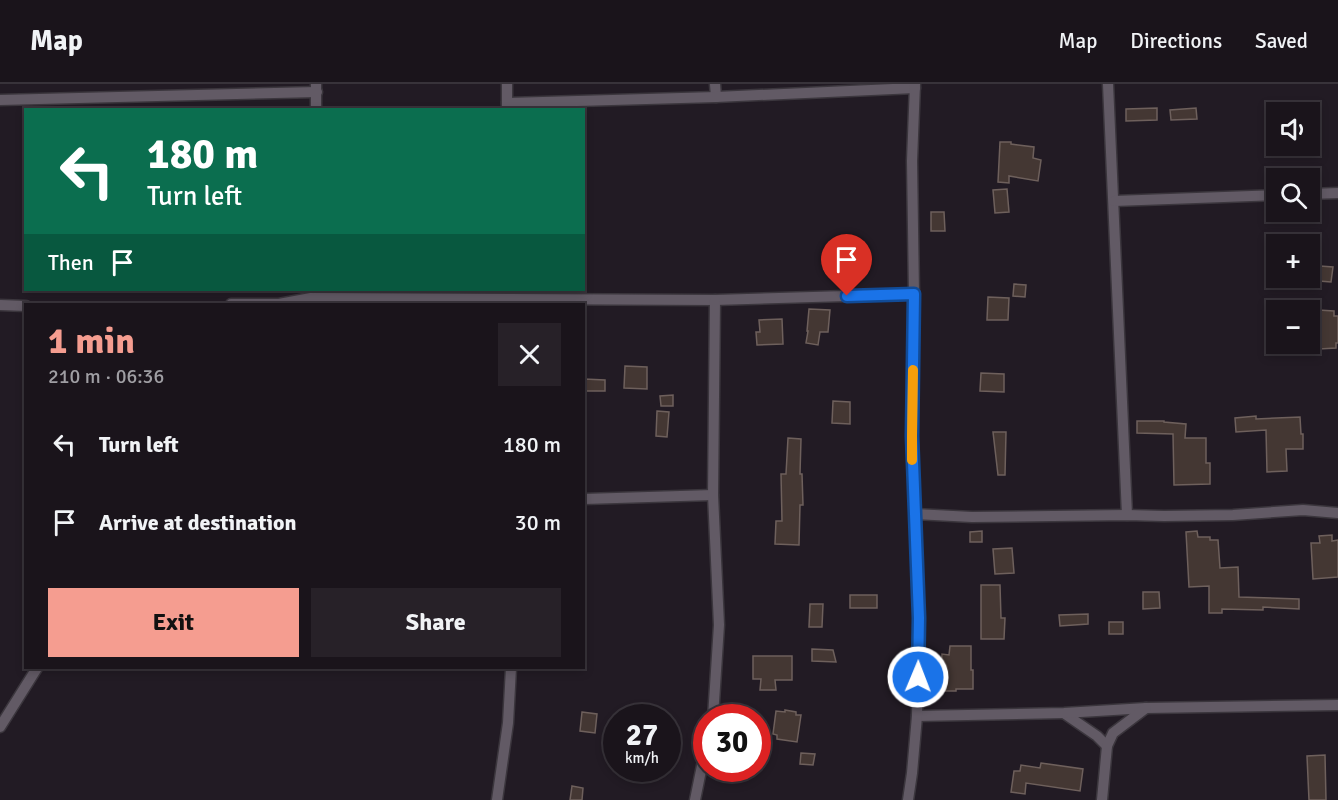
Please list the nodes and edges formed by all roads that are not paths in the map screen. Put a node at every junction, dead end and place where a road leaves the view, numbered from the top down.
1 (106, 84) edge
2 (507, 84) edge
3 (716, 84) edge
4 (1108, 84) edge
5 (915, 86) edge
6 (316, 88) edge
7 (106, 97) junction
8 (716, 97) junction
9 (0, 100) edge
10 (507, 106) edge
11 (316, 108) edge
12 (1338, 193) edge
13 (1320, 194) edge
14 (1266, 195) edge
15 (1114, 201) junction
16 (311, 294) edge
17 (516, 294) edge
18 (914, 294) junction
19 (715, 300) junction
20 (282, 303) edge
21 (0, 305) edge
22 (24, 306) edge
23 (713, 495) junction
24 (585, 499) edge
25 (1338, 513) edge
26 (915, 514) junction
27 (1127, 515) junction
28 (36, 669) edge
29 (511, 669) edge
30 (713, 704) edge
31 (1338, 705) edge
32 (1146, 708) junction
33 (1064, 713) junction
34 (917, 716) junction
35 (0, 727) edge
36 (1107, 746) junction
37 (699, 782) edge
38 (497, 800) edge
39 (695, 800) edge
40 (908, 800) edge
41 (1102, 800) edge

1 - 7 street
2 - 10 street
3 - 8 street
4 - 15 street
5 - 8 street
5 - 18 street
6 - 7 street
6 - 11 street
7 - 9 street
8 - 10 street
12 - 13 street
14 - 15 street
15 - 27 street
16 - 17 street
16 - 20 street
17 - 19 street
18 - 19 street
18 - 26 street
19 - 23 street
21 - 22 street
23 - 24 street
23 - 30 street
25 - 27 street
26 - 27 street
26 - 34 street
28 - 35 street
29 - 38 street
31 - 32 street
32 - 33 street
32 - 36 street
33 - 34 street
33 - 36 street
34 - 40 street
36 - 41 street
37 - 39 street

